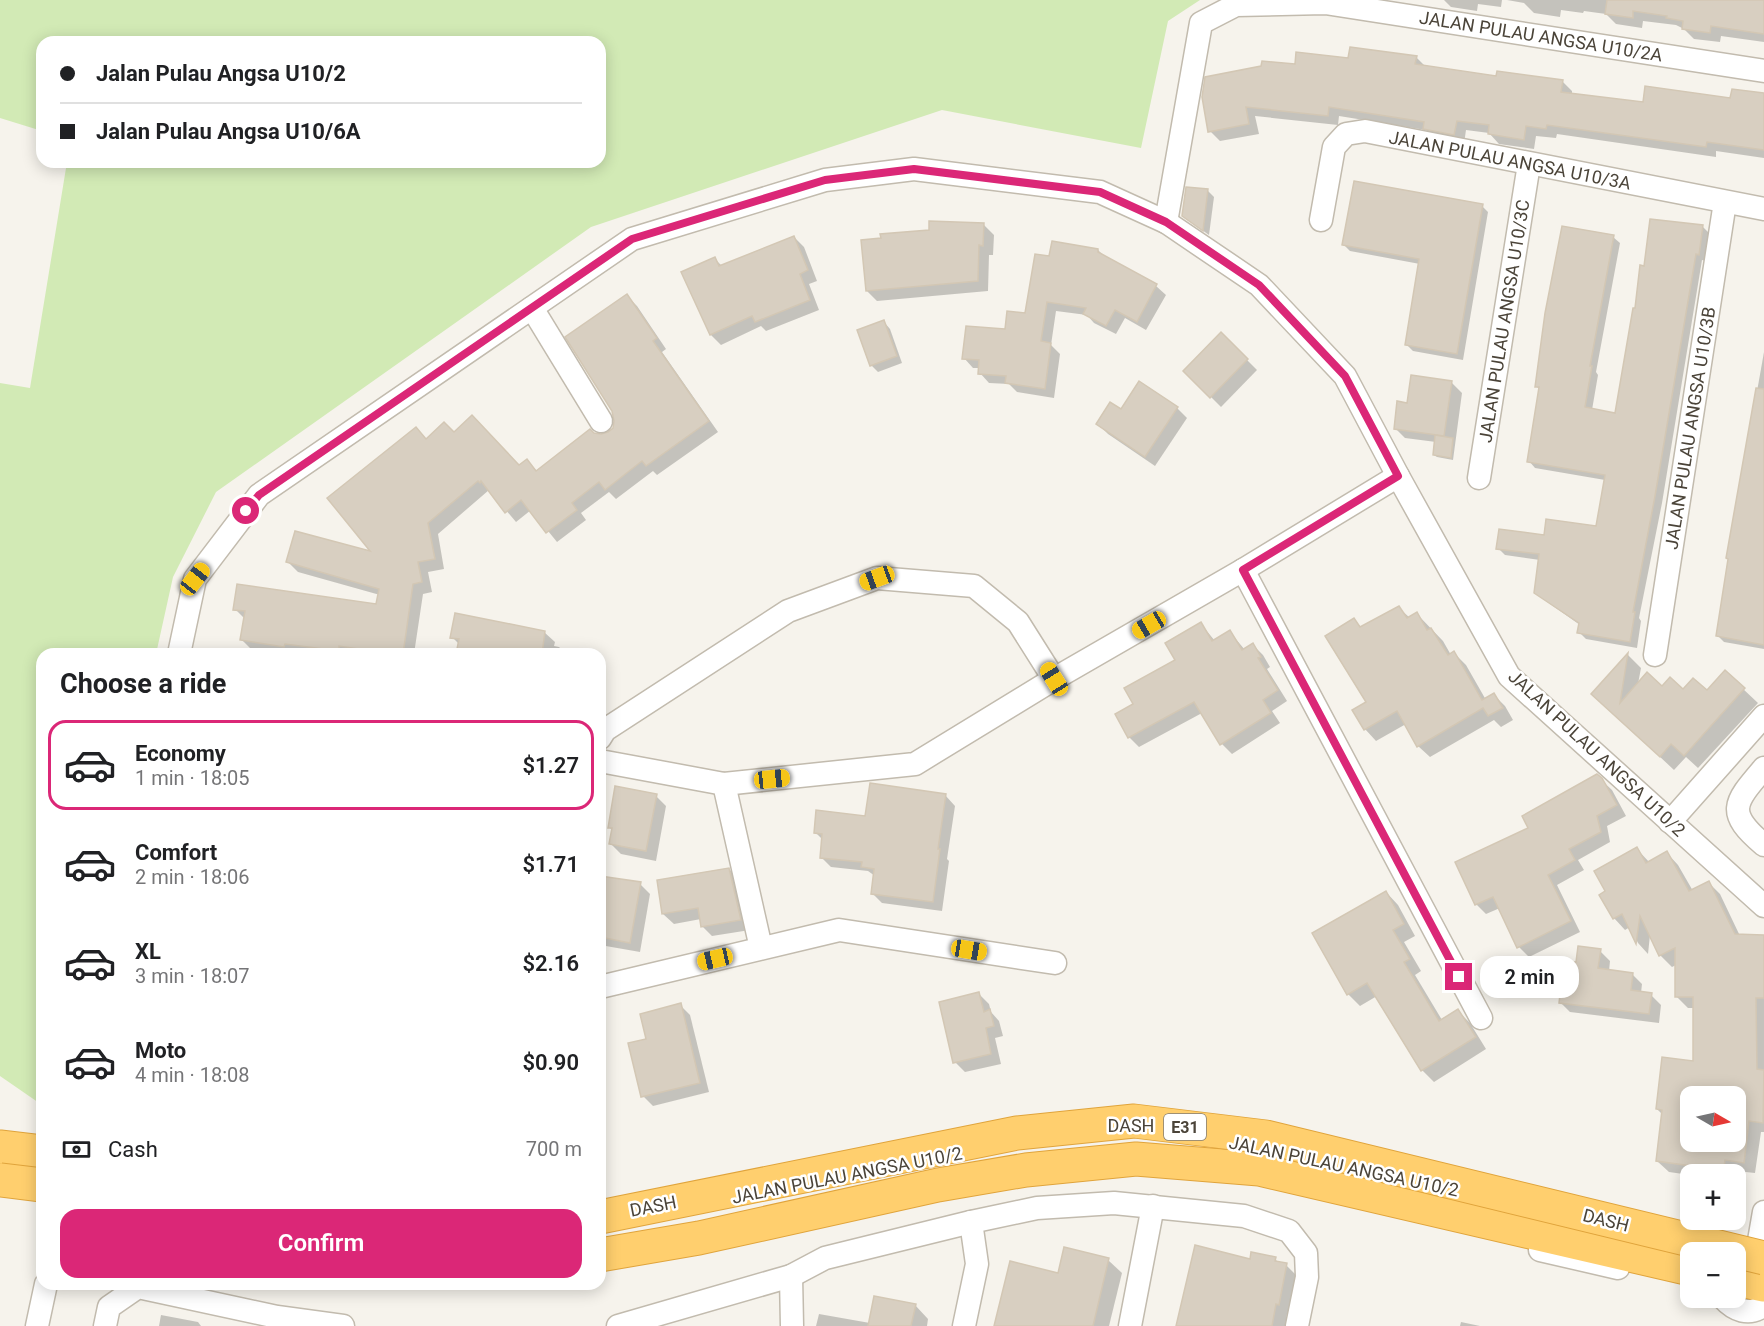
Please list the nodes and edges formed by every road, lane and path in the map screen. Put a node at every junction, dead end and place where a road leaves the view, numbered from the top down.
1 (1764, 71) edge
2 (1529, 164) junction
3 (1725, 202) junction
4 (1764, 209) edge
5 (1321, 220) dead end
6 (1166, 222) junction
7 (532, 308) junction
8 (601, 421) dead end
9 (1398, 476) junction
10 (1479, 478) dead end
11 (1243, 570) junction
12 (180, 648) edge
13 (1655, 655) dead end
14 (1054, 679) junction
15 (1764, 716) edge
16 (606, 729) edge
17 (606, 762) edge
18 (1764, 768) edge
19 (724, 784) junction
20 (1670, 822) junction
21 (1764, 845) edge
22 (1764, 906) edge
23 (762, 948) junction
24 (1055, 963) dead end
25 (606, 986) edge
26 (1480, 1018) dead end
27 (0, 1149) edge
28 (36, 1152) edge
29 (36, 1158) edge
30 (0, 1180) edge
31 (36, 1184) edge
32 (0, 1185) edge
33 (36, 1193) edge
34 (1154, 1206) junction
35 (1764, 1212) edge
36 (606, 1216) edge
37 (971, 1222) junction
38 (606, 1223) edge
39 (1680, 1249) edge
40 (606, 1254) edge
41 (606, 1265) edge
42 (1680, 1267) edge
43 (791, 1276) junction
44 (1680, 1281) edge
45 (1753, 1283) edge
46 (45, 1290) edge
47 (134, 1290) edge
48 (150, 1290) edge
49 (276, 1322) edge
50 (37, 1326) edge
51 (105, 1326) edge
52 (343, 1326) edge
53 (618, 1326) edge
54 (792, 1326) edge
55 (964, 1326) edge
56 (1130, 1326) edge
57 (1297, 1326) edge

1 - 6 street, JALAN PULAU ANGSA U10/2A
2 - 3 street, JALAN PULAU ANGSA U10/3A
2 - 5 street, JALAN PULAU ANGSA U10/3A
2 - 10 street, JALAN PULAU ANGSA U10/3C
3 - 4 street, JALAN PULAU ANGSA U10/3A
3 - 13 street, JALAN PULAU ANGSA U10/3B
6 - 7 street, JALAN PULAU ANGSA U10/2
6 - 9 street, JALAN PULAU ANGSA U10/2
7 - 8 street
7 - 12 street, JALAN PULAU ANGSA U10/2
9 - 11 street
9 - 20 street, JALAN PULAU ANGSA U10/2
11 - 14 street
11 - 26 street
14 - 16 street
14 - 19 street
15 - 20 street
17 - 19 street
18 - 21 street
19 - 23 street
20 - 22 street, JALAN PULAU ANGSA U10/2
23 - 24 street
23 - 25 street
27 - 28 highway
27 - 29 street
30 - 31 highway, bridge
32 - 33 street
34 - 37 street
34 - 56 street
34 - 57 street
35 - 45 street
36 - 45 highway, DASH / E31, bridge
37 - 43 street
37 - 55 street
38 - 39 street, JALAN PULAU ANGSA U10/2
40 - 42 highway, DASH / E31
41 - 44 street, JALAN PULAU ANGSA U10/2
43 - 53 street
43 - 54 street
46 - 50 street
47 - 51 street
48 - 49 street
49 - 52 street

